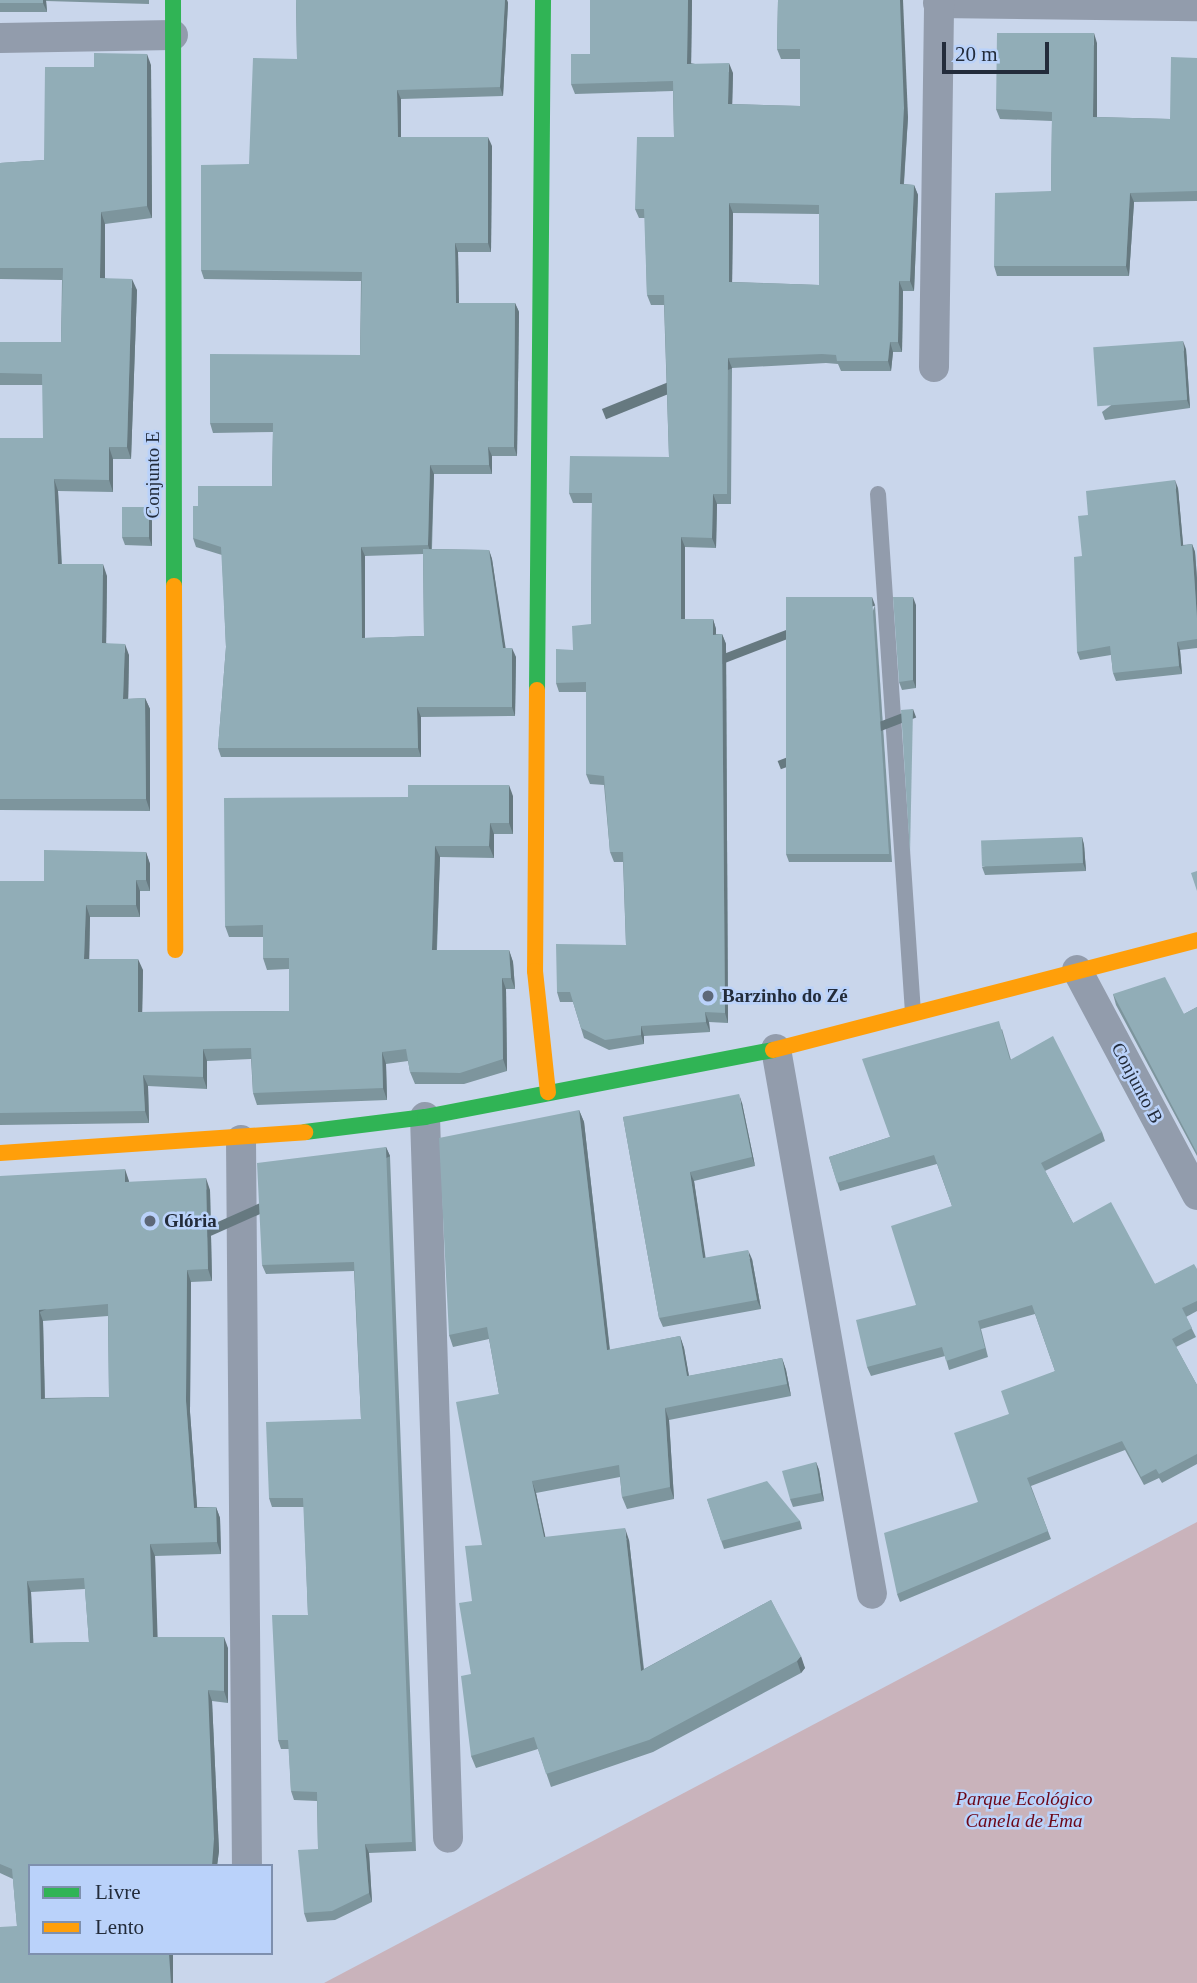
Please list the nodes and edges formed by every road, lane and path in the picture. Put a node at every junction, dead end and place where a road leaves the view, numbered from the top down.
1 (173, 0) edge
2 (543, 0) edge
3 (939, 1) edge
4 (1197, 6) edge
5 (173, 35) junction
6 (0, 38) edge
7 (934, 367) dead end
8 (878, 494) dead end
9 (1197, 940) edge
10 (175, 950) dead end
11 (1077, 971) junction
12 (913, 1013) junction
13 (776, 1049) junction
14 (548, 1092) junction
15 (425, 1117) junction
16 (240, 1140) junction
17 (0, 1153) edge
18 (1197, 1195) edge
19 (872, 1594) dead end
20 (448, 1838) dead end
21 (247, 1864) edge

1 - 5 street, Conjunto E
2 - 14 street
3 - 4 street
3 - 7 street
5 - 6 street
5 - 10 street, Conjunto E
8 - 12 lane
9 - 11 street
11 - 12 street
11 - 18 street, Conjunto B
12 - 13 street
13 - 14 street
13 - 19 street
14 - 15 street
15 - 16 street
15 - 20 street
16 - 17 street
16 - 21 street

